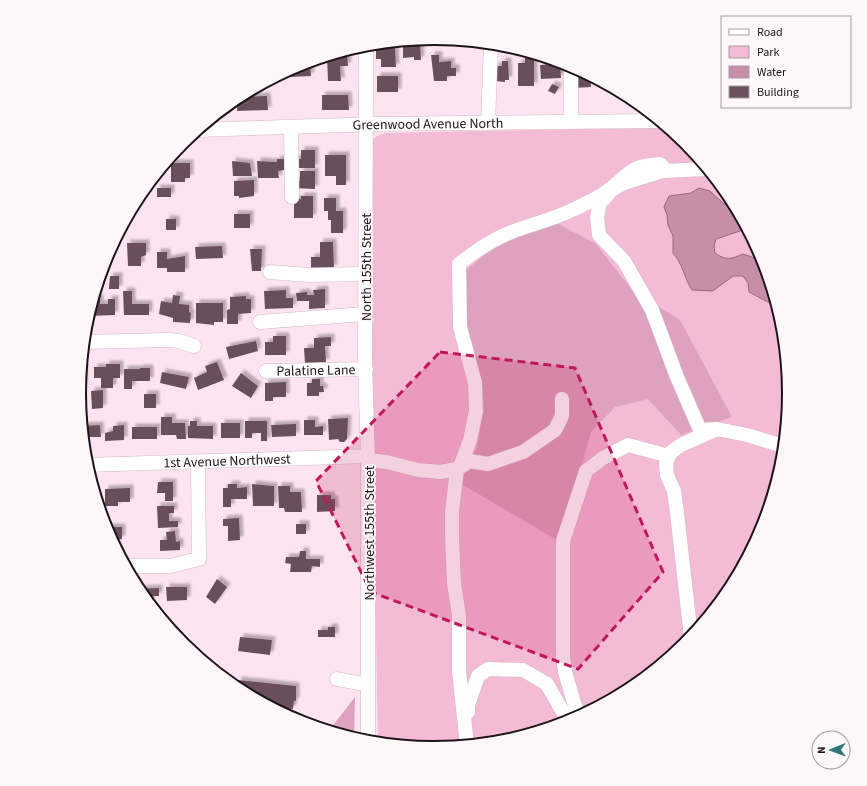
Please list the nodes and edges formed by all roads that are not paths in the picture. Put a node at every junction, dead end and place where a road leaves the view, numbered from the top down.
1 (491, 50) edge
2 (366, 52) edge
3 (571, 73) edge
4 (650, 121) edge
5 (571, 122) junction
6 (488, 123) junction
7 (366, 125) junction
8 (291, 127) junction
9 (206, 130) edge
10 (700, 169) edge
11 (667, 171) junction
12 (292, 197) dead end
13 (270, 272) dead end
14 (366, 274) junction
15 (365, 314) junction
16 (260, 322) dead end
17 (89, 342) edge
18 (194, 346) dead end
19 (366, 369) junction
20 (266, 371) dead end
21 (562, 399) dead end
22 (717, 429) junction
23 (778, 444) edge
24 (669, 456) junction
25 (368, 458) junction
26 (198, 463) junction
27 (93, 465) edge
28 (459, 468) junction
29 (131, 566) edge
30 (690, 628) edge
31 (337, 679) dead end
32 (368, 685) junction
33 (576, 710) edge
34 (565, 716) edge
35 (368, 734) edge
36 (467, 740) edge

1 - 6 street
2 - 7 street, North 155th Street
3 - 5 street
4 - 5 street, Greenwood Avenue North
5 - 6 street, Greenwood Avenue North
6 - 7 street, Greenwood Avenue North
7 - 8 street, Greenwood Avenue North
7 - 14 street, North 155th Street
8 - 9 street, Greenwood Avenue North
8 - 12 street
10 - 11 street
11 - 22 street
11 - 28 street
13 - 14 street
14 - 15 street, North 155th Street
15 - 16 street
15 - 19 street, North 155th Street
17 - 18 street
19 - 20 street, Palatine Lane
19 - 25 street, North 155th Street
21 - 28 street, 1st Avenue Northwest
22 - 23 street
22 - 24 street
24 - 30 street
24 - 33 street
25 - 26 street, 1st Avenue Northwest
25 - 28 street, 1st Avenue Northwest
25 - 32 street, Northwest 155th Street
26 - 27 street, 1st Avenue Northwest
26 - 29 street
28 - 36 street
31 - 32 street
32 - 35 street, Northwest 155th Street
34 - 36 street

